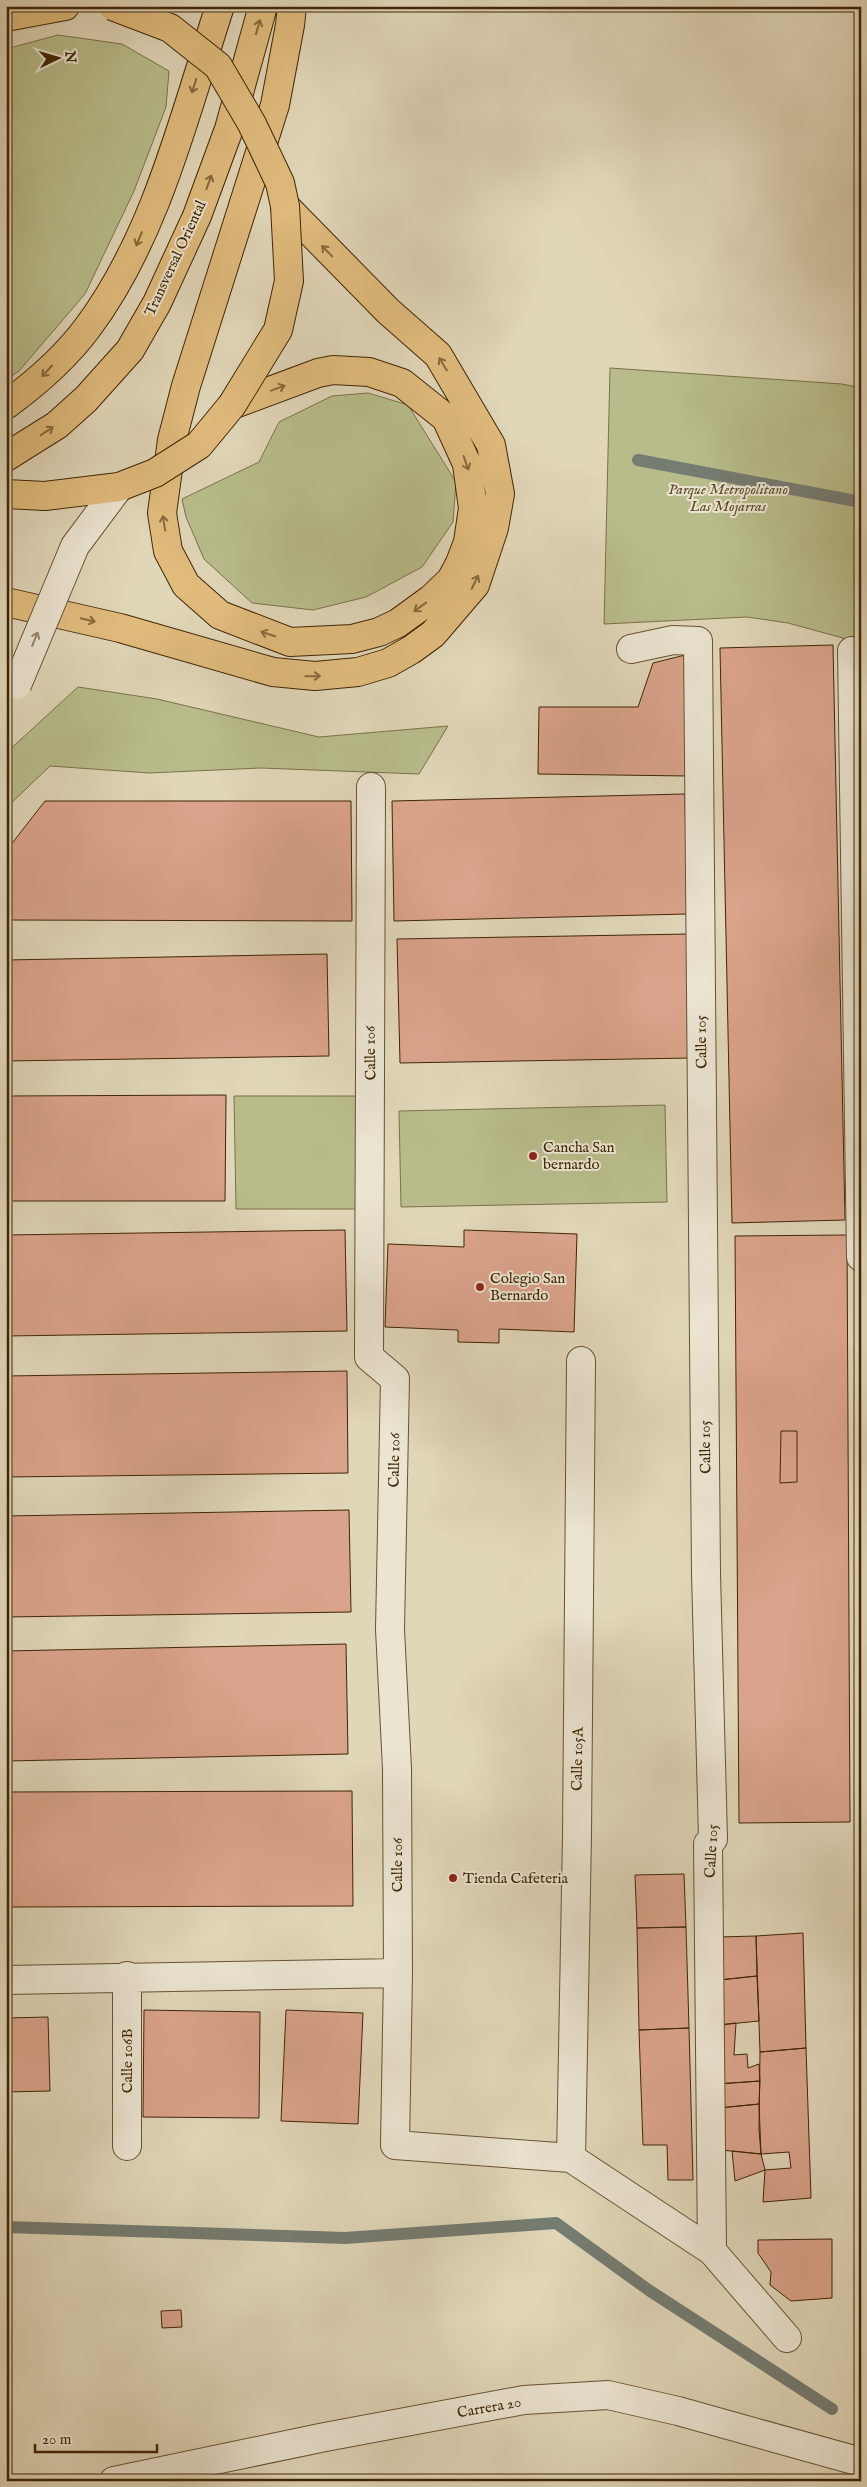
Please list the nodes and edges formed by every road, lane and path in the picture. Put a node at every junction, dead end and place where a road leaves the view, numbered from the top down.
1 (65, 6) edge
2 (112, 6) edge
3 (220, 6) edge
4 (263, 6) edge
5 (292, 6) edge
6 (6, 17) edge
7 (285, 206) junction
8 (6, 405) edge
9 (232, 405) junction
10 (458, 412) junction
11 (6, 457) edge
12 (119, 487) junction
13 (6, 494) edge
14 (6, 602) edge
15 (631, 649) dead end
16 (852, 651) dead end
17 (12, 690) edge
18 (372, 787) dead end
19 (860, 1066) edge
20 (861, 1257) edge
21 (581, 1361) dead end
22 (398, 1973) junction
23 (127, 1976) junction
24 (6, 1980) edge
25 (127, 2146) dead end
26 (571, 2158) junction
27 (712, 2252) junction
28 (787, 2338) dead end
29 (861, 2462) edge
30 (114, 2481) edge

1 - 6 main road
2 - 7 main road, bridge
3 -> 8 main road
11 -> 4 main road, Transversal Oriental
10 -> 5 main road
7 - 9 main road, bridge
10 -> 7 main road
9 -> 10 main road
9 - 12 main road, bridge
14 -> 10 main road
12 - 13 main road, bridge
17 -> 12 street, bridge
15 - 27 street, Calle 105
16 - 19 street
18 - 22 street, Calle 106
19 - 20 street
21 - 26 street, Calle 105A
22 - 23 street
22 - 26 street, Calle 106
23 - 24 street
23 - 25 street, Calle 106B
26 - 27 street
27 - 28 street
29 - 30 street, Carrera 20

